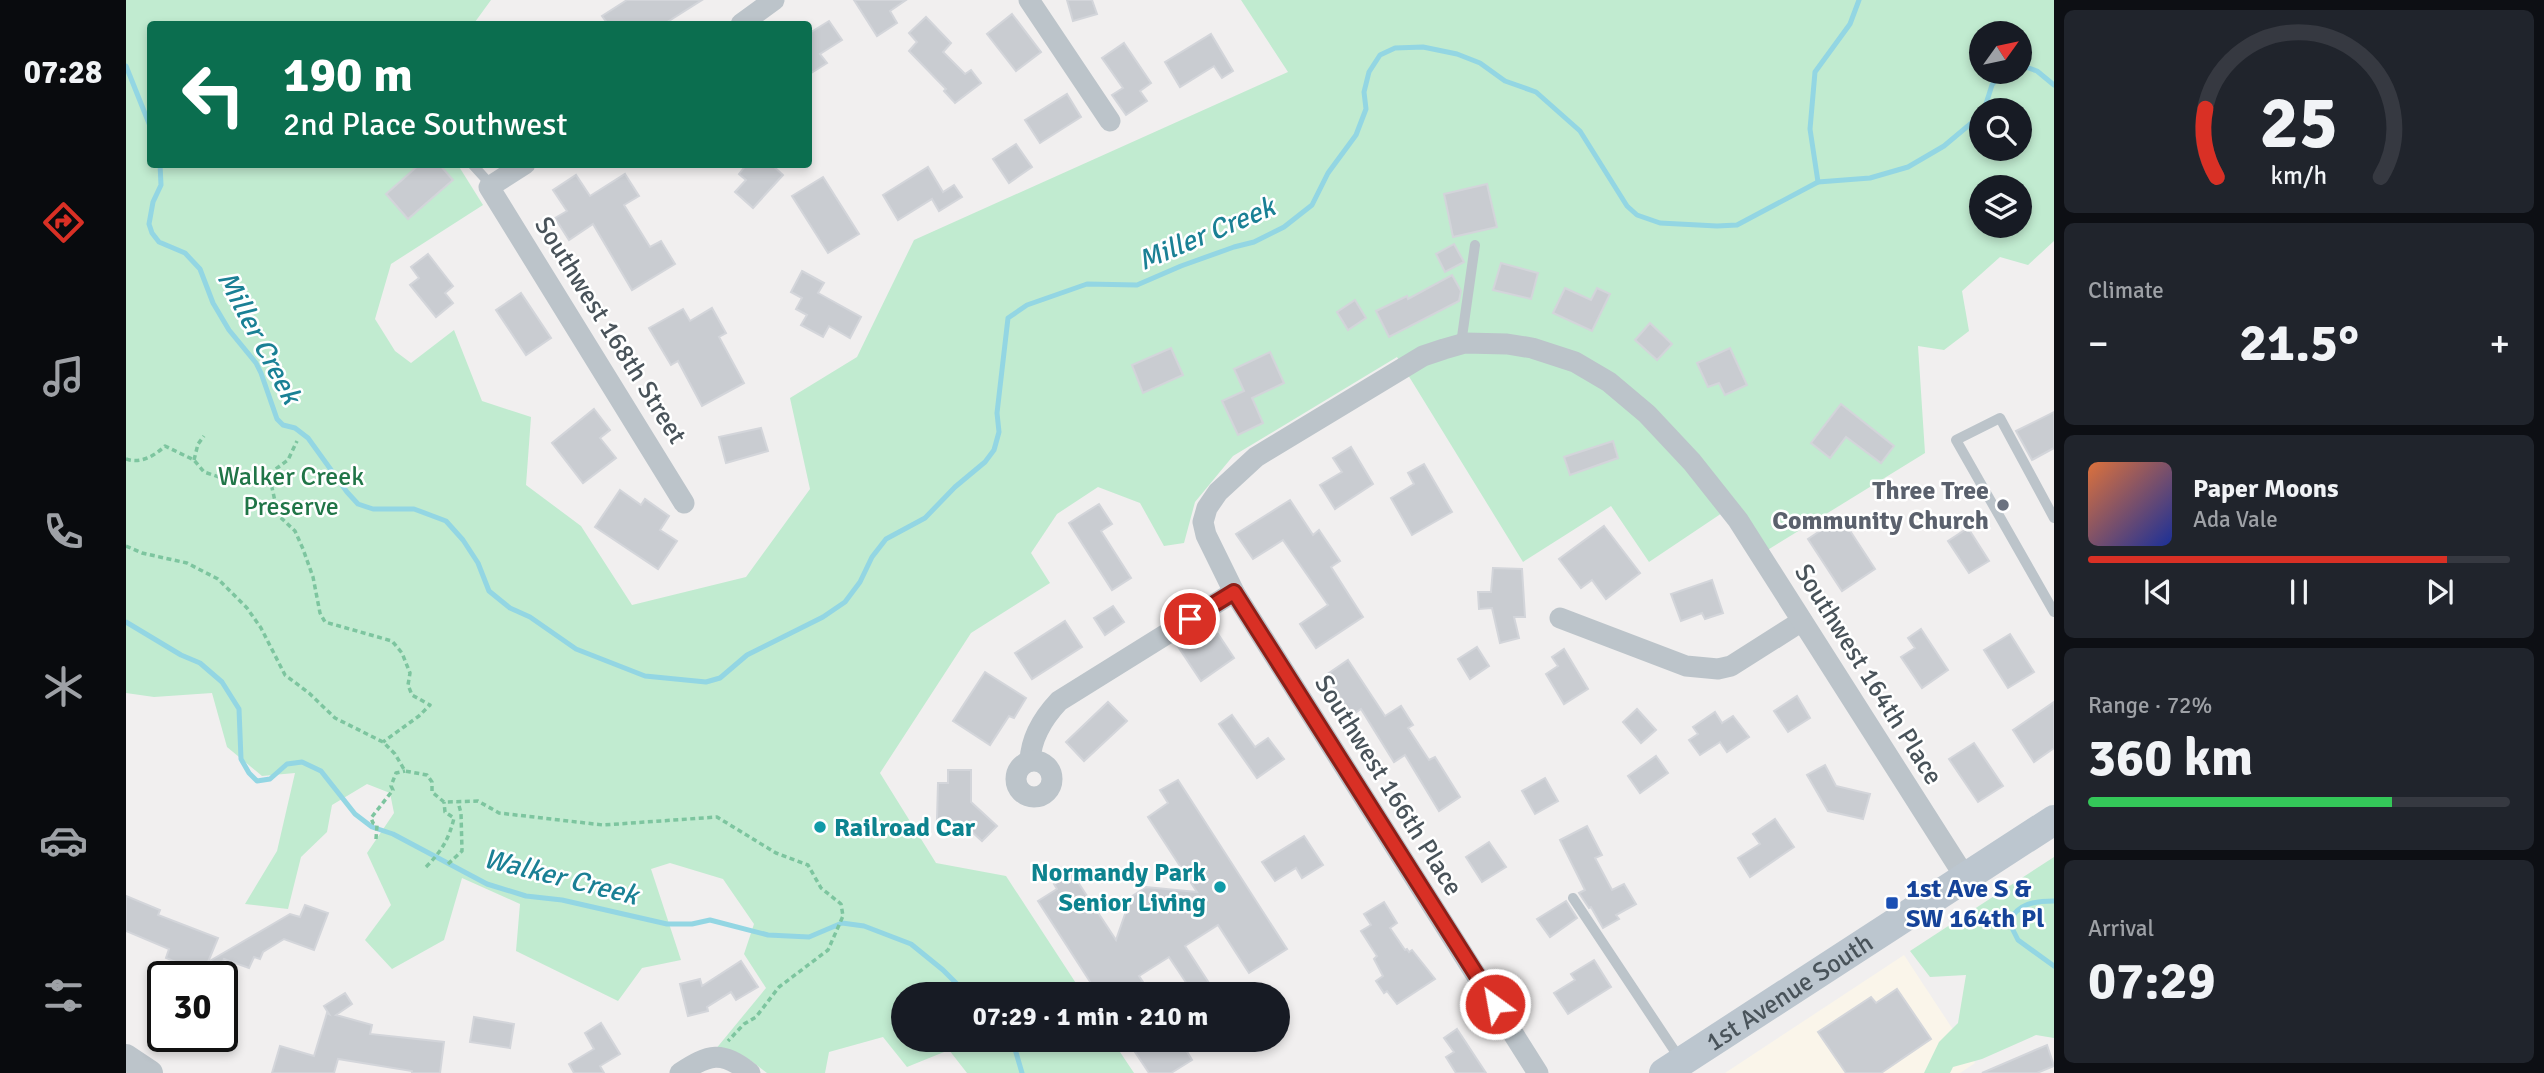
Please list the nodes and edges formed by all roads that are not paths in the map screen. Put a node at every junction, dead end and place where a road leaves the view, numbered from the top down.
1 (774, 0) edge
2 (1029, 0) edge
3 (745, 21) edge
4 (1110, 121) dead end
5 (475, 168) edge
6 (519, 168) edge
7 (491, 186) junction
8 (1475, 245) dead end
9 (1461, 344) junction
10 (684, 503) dead end
11 (2054, 518) edge
12 (1203, 522) joint
13 (1234, 592) junction
14 (2054, 612) edge
15 (1560, 618) dead end
16 (1802, 621) junction
17 (1030, 761) dead end
18 (2054, 820) edge
19 (1965, 877) junction
20 (1573, 898) dead end
21 (126, 1057) edge
22 (1673, 1067) edge
23 (150, 1073) edge
24 (680, 1073) edge
25 (750, 1073) edge
26 (1538, 1073) edge

1 - 3 street
2 - 4 street
5 - 7 lane
6 - 7 street
7 - 10 street, Southwest 168th Street
8 - 9 lane
9 - 12 street, Southwest 164th Place
9 - 16 street, Southwest 164th Place
11 - 14 lane
12 - 13 street, Southwest 166th Place
13 - 17 street
13 - 26 street, Southwest 166th Place
15 - 16 street
16 - 19 street, Southwest 164th Place
18 - 19 main road, 1st Avenue South
19 - 22 main road, 1st Avenue South
20 - 22 lane
21 - 23 street
24 - 25 street

